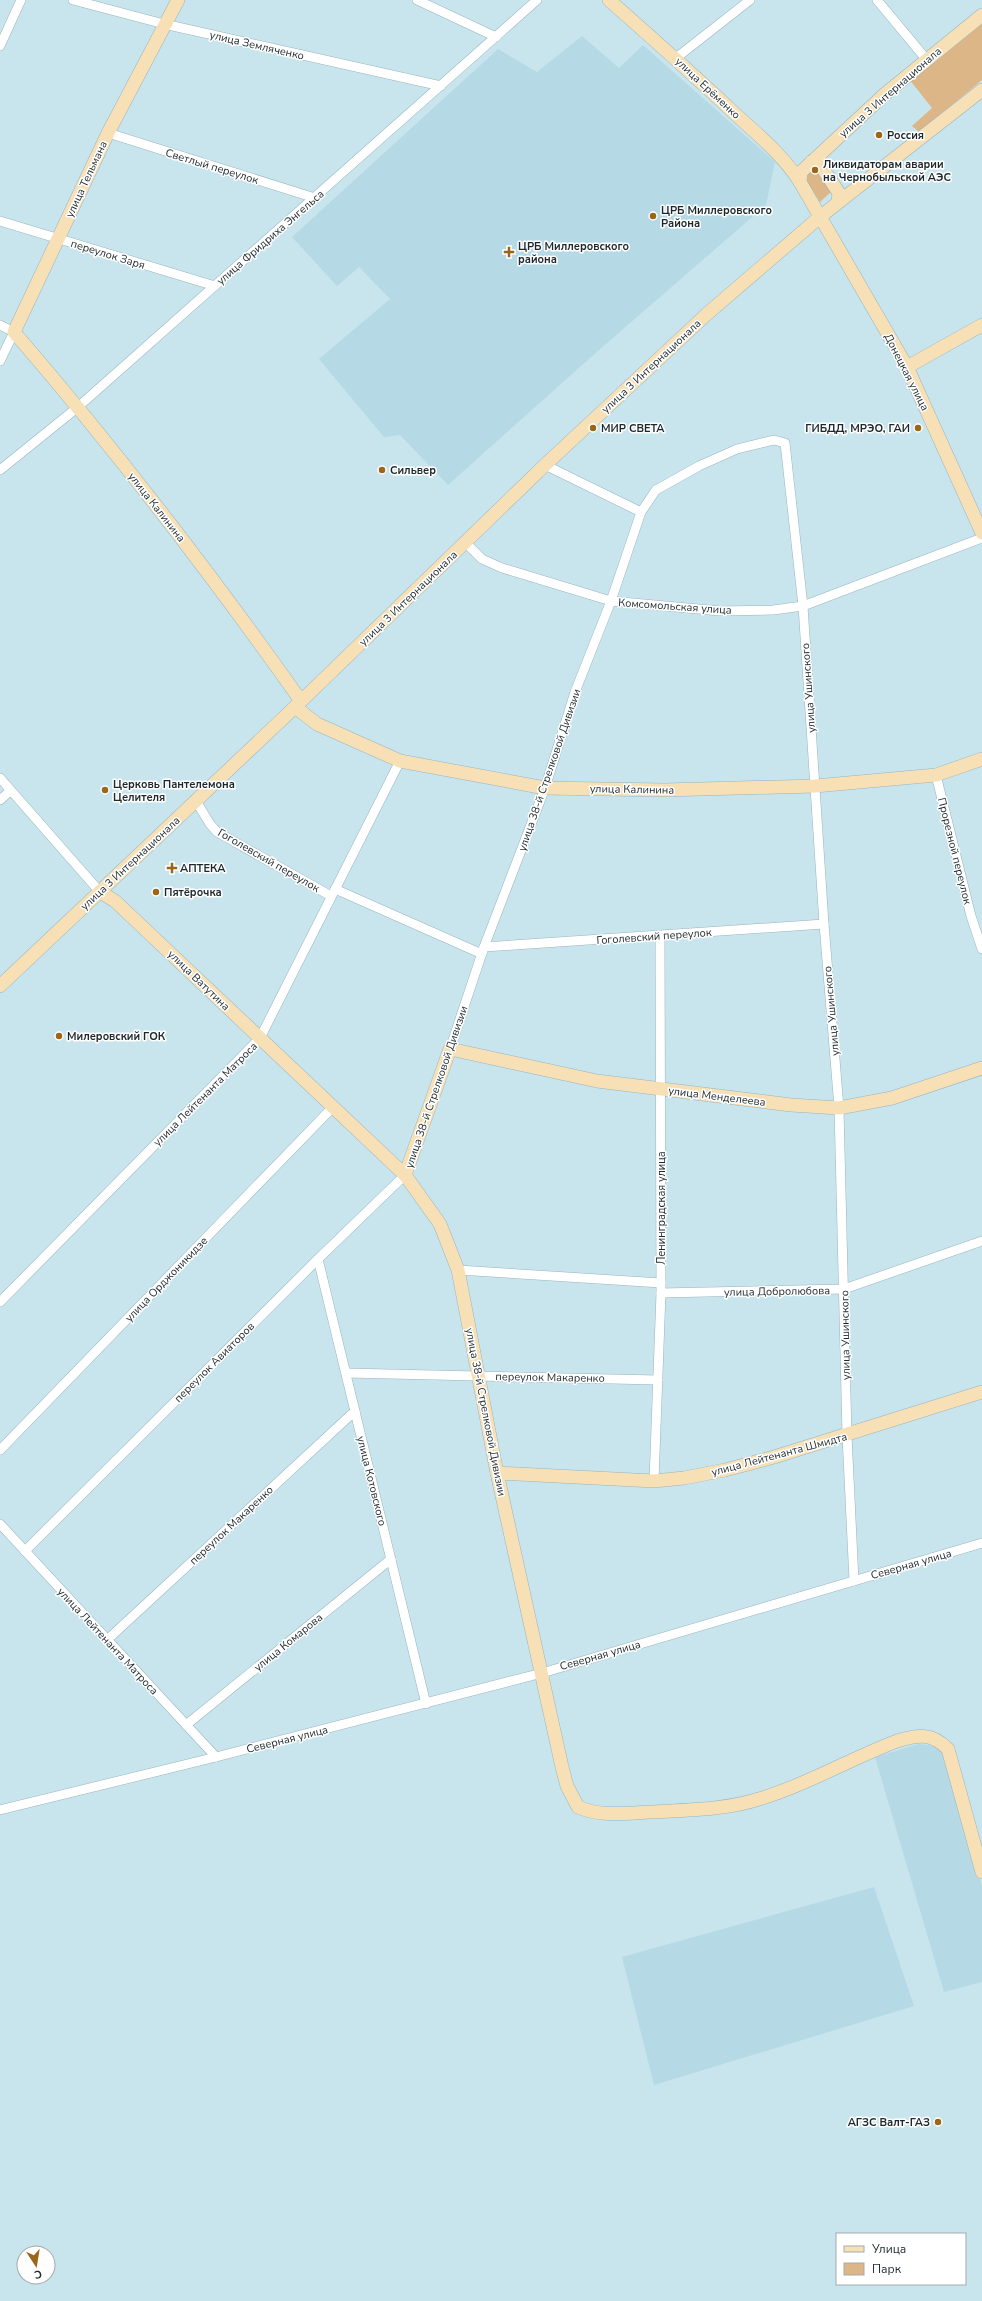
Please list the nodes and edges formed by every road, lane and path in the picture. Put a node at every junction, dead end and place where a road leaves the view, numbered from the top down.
1 (21, 0) edge
2 (73, 0) edge
3 (178, 0) edge
4 (417, 0) edge
5 (537, 0) edge
6 (609, 0) edge
7 (750, 0) edge
8 (877, 0) edge
9 (982, 15) edge
10 (164, 24) junction
11 (496, 37) junction
12 (0, 46) edge
13 (676, 58) junction
14 (927, 60) junction
15 (441, 86) junction
16 (982, 90) edge
17 (108, 133) junction
18 (811, 162) junction
19 (798, 175) junction
20 (315, 198) junction
21 (838, 202) junction
22 (821, 216) junction
23 (0, 221) edge
24 (58, 239) junction
25 (215, 286) junction
26 (0, 325) edge
27 (982, 325) edge
28 (14, 332) junction
29 (0, 361) edge
30 (907, 367) junction
31 (78, 407) junction
32 (785, 443) joint
33 (545, 465) junction
34 (0, 470) edge
35 (641, 512) junction
36 (982, 533) edge
37 (982, 538) edge
38 (465, 542) junction
39 (611, 602) junction
40 (803, 606) junction
41 (298, 704) junction
42 (982, 759) edge
43 (400, 762) junction
44 (936, 775) junction
45 (0, 778) edge
46 (815, 786) junction
47 (545, 788) junction
48 (10, 791) junction
49 (0, 800) edge
50 (196, 801) junction
51 (100, 892) junction
52 (333, 893) junction
53 (824, 924) junction
54 (660, 936) junction
55 (982, 949) edge
56 (483, 951) junction
57 (0, 986) edge
58 (260, 1038) junction
59 (450, 1048) junction
60 (982, 1068) edge
61 (660, 1089) junction
62 (333, 1107) junction
63 (839, 1108) junction
64 (405, 1175) junction
65 (982, 1241) edge
66 (318, 1258) junction
67 (458, 1270) junction
68 (661, 1283) junction
69 (844, 1289) junction
70 (661, 1293) junction
71 (0, 1302) edge
72 (346, 1373) junction
73 (478, 1376) junction
74 (658, 1380) junction
75 (982, 1392) edge
76 (355, 1411) junction
77 (847, 1436) junction
78 (0, 1450) edge
79 (497, 1473) junction
80 (654, 1481) junction
81 (0, 1524) edge
82 (982, 1543) edge
83 (25, 1551) junction
84 (391, 1559) junction
85 (854, 1581) junction
86 (107, 1640) junction
87 (542, 1673) junction
88 (426, 1704) junction
89 (186, 1725) junction
90 (216, 1758) junction
91 (0, 1810) edge
92 (982, 1872) edge

1 - 12 street
2 - 10 street, улица Земляченко
3 - 10 street, улица Тельмана
4 - 11 street
5 - 11 street, улица Фридриха Энгельса
6 - 13 street, улица Ерёменко
7 - 13 street
8 - 14 street
9 - 14 street, улица 3 Интернационала
10 - 15 street, улица Земляченко
10 - 17 street, улица Тельмана
11 - 15 street, улица Фридриха Энгельса
13 - 19 street, улица Ерёменко
14 - 18 street, улица 3 Интернационала
15 - 20 street, улица Фридриха Энгельса
16 - 21 street, улица 3 Интернационала
17 - 20 street, Светлый переулок
17 - 24 street, улица Тельмана
18 - 19 street, улица 3 Интернационала
18 - 21 street
19 - 22 street
20 - 25 street, улица Фридриха Энгельса
21 - 22 street, улица 3 Интернационала
22 - 30 street, Донецкая улица
22 - 33 street, улица 3 Интернационала
23 - 24 street, переулок Заря
24 - 25 street, переулок Заря
24 - 28 street, улица Тельмана
25 - 31 street, улица Фридриха Энгельса
26 - 28 street, улица Калинина
27 - 30 street
28 - 29 street, улица Тельмана
28 - 31 street, улица Калинина
30 - 36 street, Донецкая улица
31 - 34 street, улица Фридриха Энгельса
31 - 41 street, улица Калинина
32 - 35 street, улица 38-й Стрелковой Дивизии
32 - 40 street, улица Ушинского
33 - 35 street
33 - 38 street, улица 3 Интернационала
35 - 39 street, улица 38-й Стрелковой Дивизии
37 - 40 street, Комсомольская улица
38 - 39 street, Комсомольская улица
38 - 41 street, улица 3 Интернационала
39 - 40 street, Комсомольская улица
39 - 47 street, улица 38-й Стрелковой Дивизии
40 - 46 street, улица Ушинского
41 - 43 street, улица Калинина
41 - 50 street, улица 3 Интернационала
42 - 44 street, улица Калинина
43 - 47 street, улица Калинина
43 - 52 street, улица Лейтенанта Матроса
44 - 46 street, улица Калинина
44 - 55 street, Прорезной переулок
45 - 48 street, улица Ватутина
46 - 47 street, улица Калинина
46 - 53 street, улица Ушинского
47 - 56 street, улица 38-й Стрелковой Дивизии
48 - 49 street
48 - 51 street, улица Ватутина
50 - 51 street, улица 3 Интернационала
50 - 52 street, Гоголевский переулок
51 - 57 street, улица 3 Интернационала
51 - 58 street, улица Ватутина
52 - 56 street, Гоголевский переулок
52 - 58 street, улица Лейтенанта Матроса
53 - 54 street, Гоголевский переулок
53 - 63 street, улица Ушинского
54 - 56 street, Гоголевский переулок
54 - 61 street, Ленинградская улица
56 - 59 street, улица 38-й Стрелковой Дивизии
58 - 62 street, улица Ватутина
58 - 71 street, улица Лейтенанта Матроса
59 - 61 street, улица Менделеева
59 - 64 street, улица 38-й Стрелковой Дивизии
60 - 63 street, улица Менделеева
61 - 63 street, улица Менделеева
61 - 68 street, Ленинградская улица
62 - 64 street, улица Ватутина
62 - 78 street, улица Орджоникидзе
63 - 69 street, улица Ушинского
64 - 66 street, переулок Авиаторов
64 - 67 street, улица 38-й Стрелковой Дивизии
65 - 69 street, улица Добролюбова
66 - 72 street, улица Котовского
66 - 83 street, переулок Авиаторов
67 - 68 street
67 - 73 street, улица 38-й Стрелковой Дивизии
68 - 70 street, Ленинградская улица
69 - 70 street, улица Добролюбова
69 - 77 street, улица Ушинского
70 - 74 street, Ленинградская улица
72 - 73 street, переулок Макаренко
72 - 76 street, улица Котовского
73 - 74 street, переулок Макаренко
73 - 79 street, улица 38-й Стрелковой Дивизии
74 - 80 street, Ленинградская улица
75 - 77 street, улица Лейтенанта Шмидта
76 - 84 street, улица Котовского
76 - 86 street, переулок Макаренко
77 - 80 street, улица Лейтенанта Шмидта
77 - 85 street, улица Ушинского
79 - 80 street, улица Лейтенанта Шмидта
79 - 87 street, улица 38-й Стрелковой Дивизии
81 - 83 street, улица Лейтенанта Матроса
82 - 85 street, Северная улица
83 - 86 street, улица Лейтенанта Матроса
84 - 88 street, улица Котовского
84 - 89 street, улица Комарова
85 - 87 street, Северная улица
86 - 89 street, улица Лейтенанта Матроса
87 - 88 street, Северная улица
87 - 92 street, улица 38-й Стрелковой Дивизии
88 - 90 street, Северная улица
89 - 90 street, улица Лейтенанта Матроса
90 - 91 street, Северная улица

